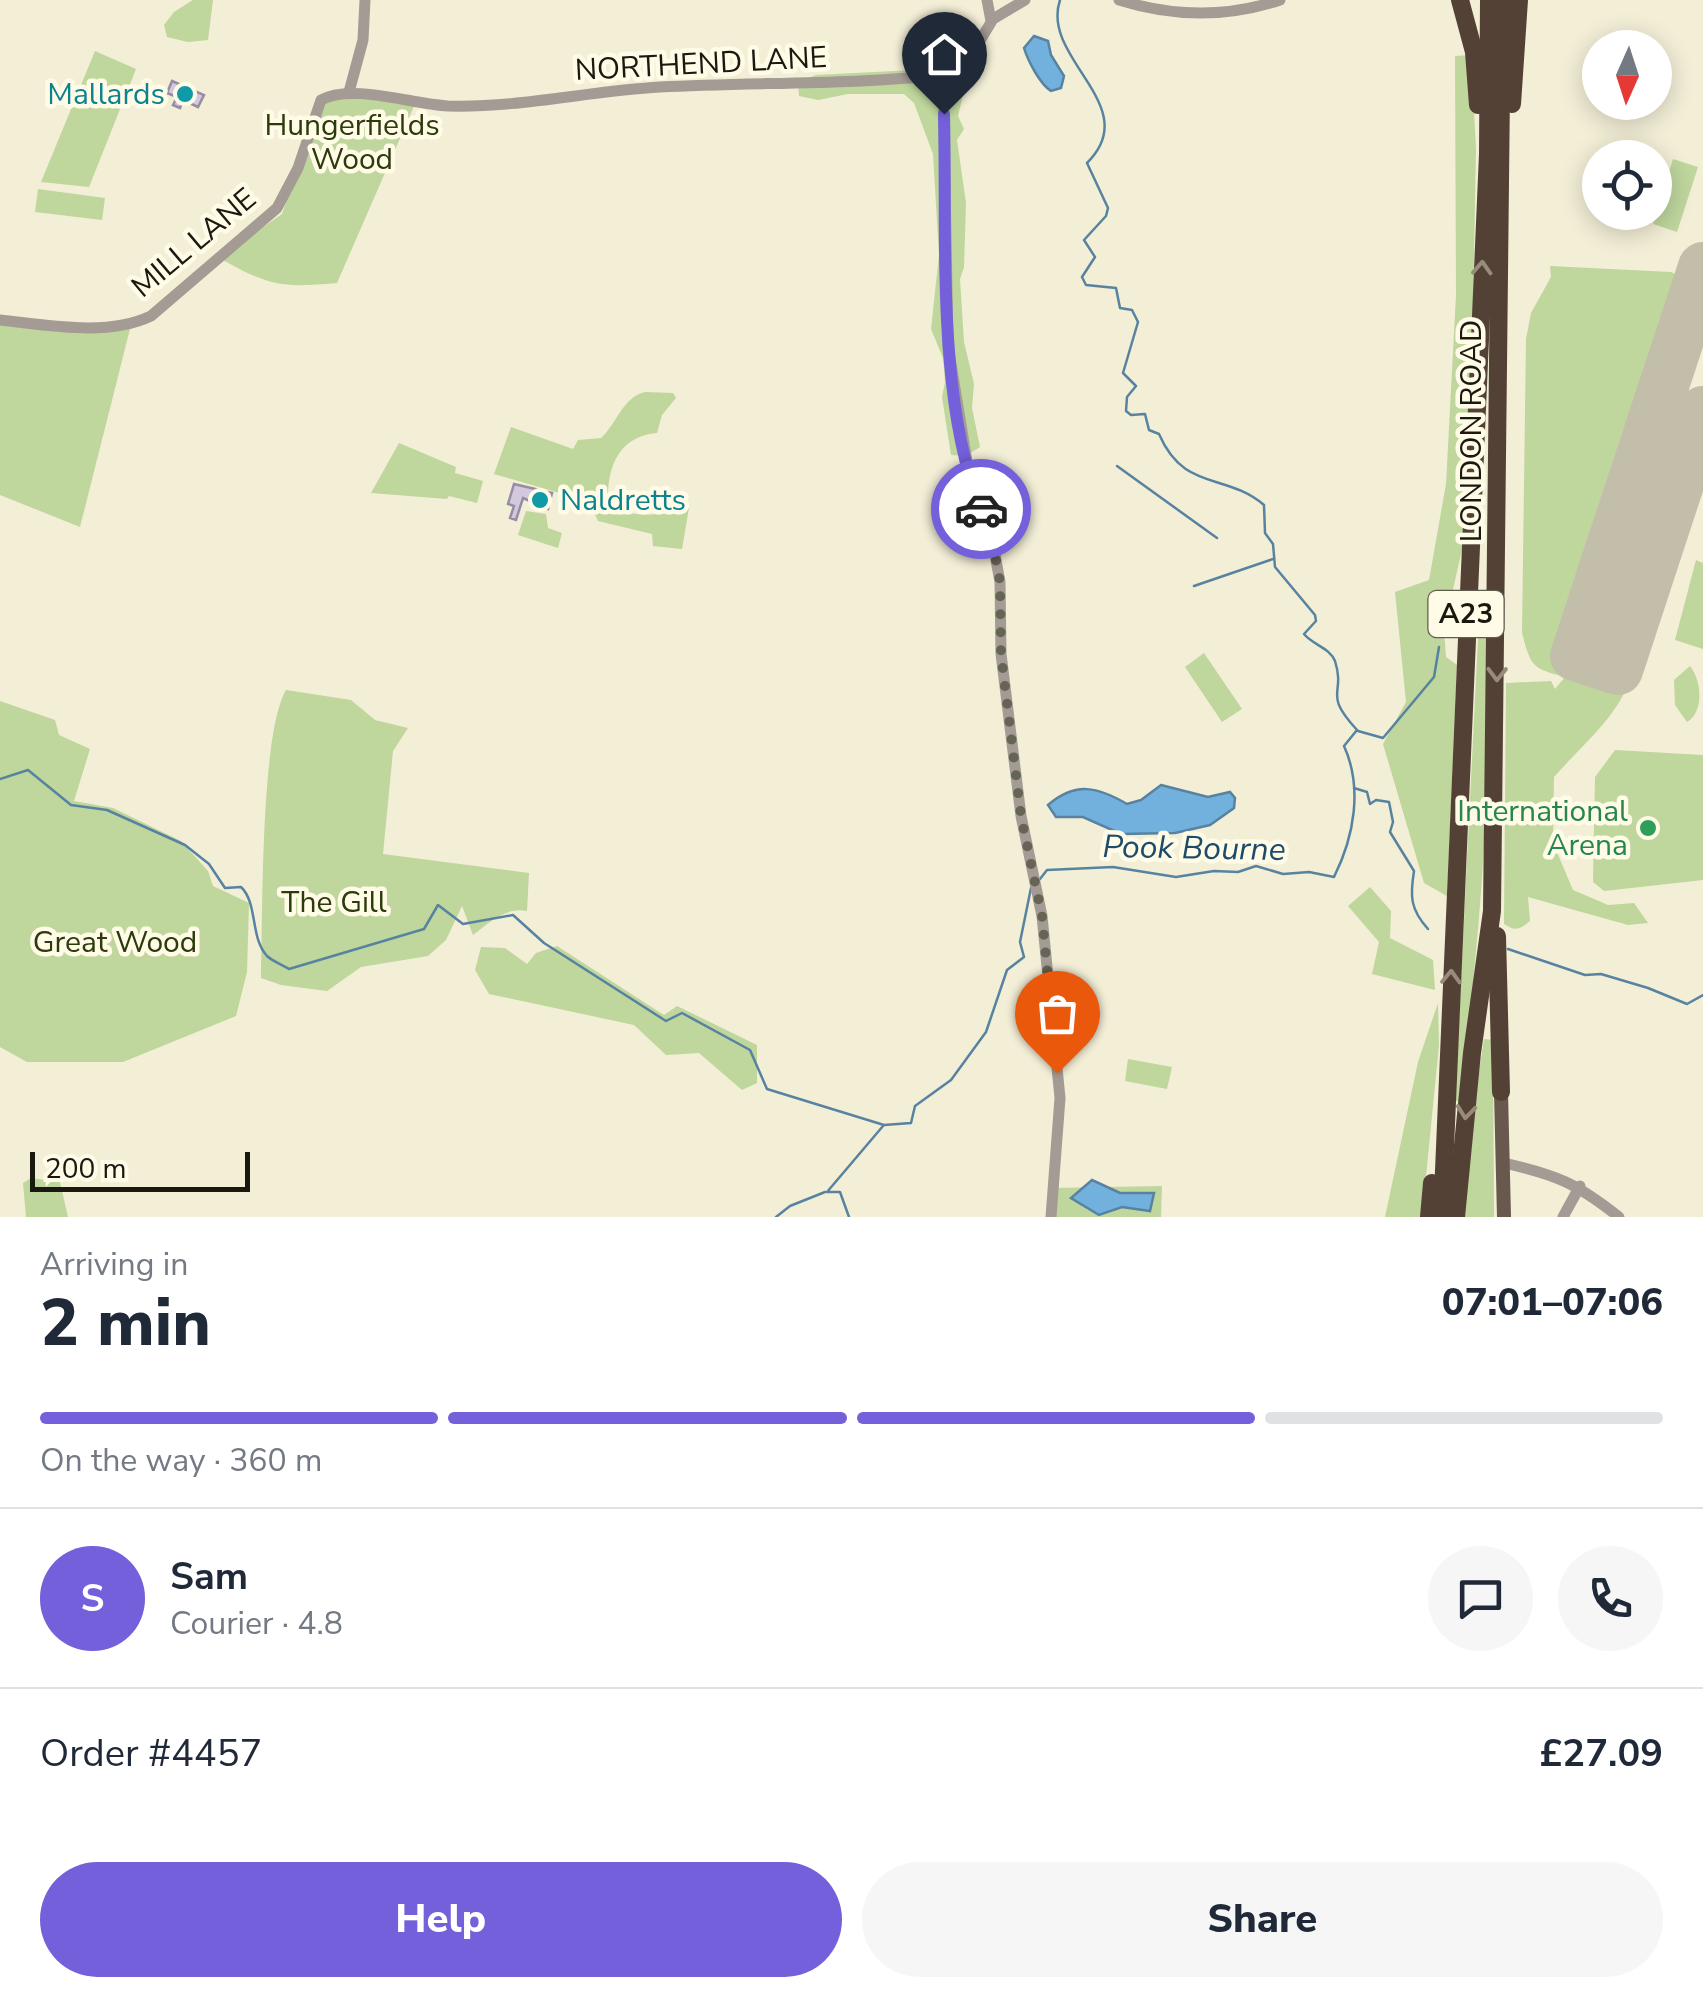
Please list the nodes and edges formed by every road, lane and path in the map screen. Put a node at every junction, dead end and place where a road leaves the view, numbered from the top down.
1 (365, 0) edge
2 (987, 0) edge
3 (1025, 0) edge
4 (1118, 0) edge
5 (1280, 0) edge
6 (1460, 0) edge
7 (1490, 0) edge
8 (1502, 0) edge
9 (1519, 0) edge
10 (991, 21) junction
11 (943, 75) junction
12 (349, 92) junction
13 (1488, 154) junction
14 (1500, 192) junction
15 (0, 320) edge
16 (1492, 911) junction
17 (1447, 1074) junction
18 (1501, 1092) joint
19 (1504, 1164) junction
20 (1580, 1186) junction
21 (1051, 1217) edge
22 (1428, 1217) edge
23 (1442, 1217) edge
24 (1456, 1217) edge
25 (1504, 1217) edge
26 (1563, 1217) edge
27 (1618, 1217) edge

1 - 12 street
2 - 10 street
3 - 10 street
4 - 5 street
6 - 13 highway
7 - 13 highway, A23
8 - 14 highway, A23
9 - 14 highway
10 - 11 street
11 - 12 street, NORTHEND LANE
11 - 21 street
12 - 15 street, MILL LANE
17 -> 13 highway, A23
14 -> 16 highway, LONDON ROAD / A23
16 - 18 highway
16 -> 24 highway, A23
17 - 22 highway
17 - 23 highway, A23
18 - 19 main road
19 - 20 street
19 - 25 main road
20 - 26 street
20 - 27 street

